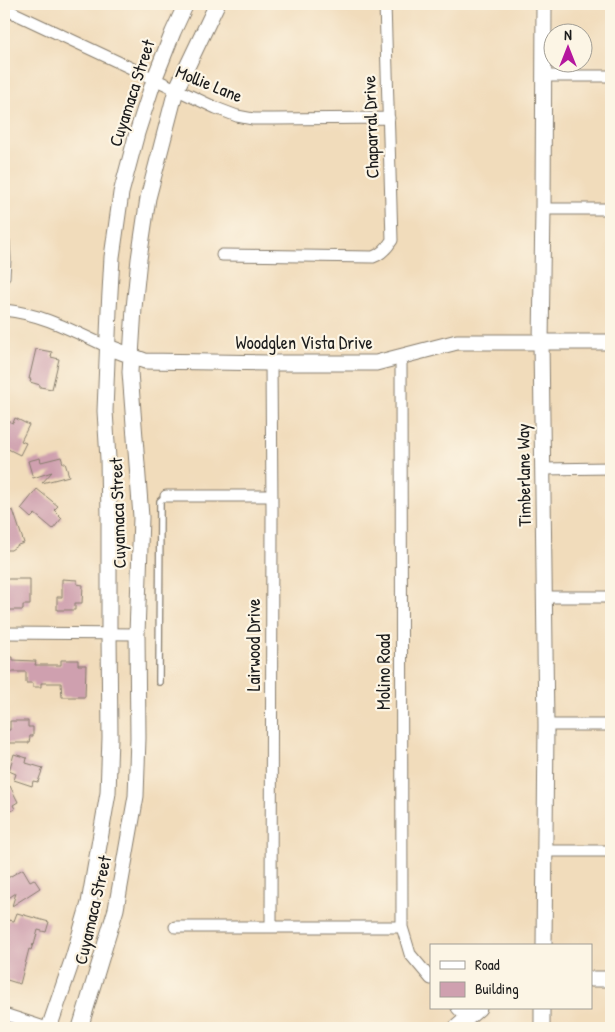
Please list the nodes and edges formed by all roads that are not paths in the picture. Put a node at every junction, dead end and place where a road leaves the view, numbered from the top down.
1 (186, 4) edge
2 (217, 4) edge
3 (385, 4) edge
4 (544, 4) edge
5 (4, 7) edge
6 (544, 76) junction
7 (611, 76) edge
8 (154, 80) junction
9 (176, 90) junction
10 (389, 118) junction
11 (543, 209) junction
12 (611, 209) edge
13 (4, 241) edge
14 (222, 255) dead end
15 (4, 277) edge
16 (4, 310) edge
17 (541, 342) junction
18 (611, 342) edge
19 (108, 347) junction
20 (130, 356) junction
21 (401, 356) junction
22 (271, 363) junction
23 (611, 468) edge
24 (543, 469) junction
25 (166, 496) joint
26 (272, 496) junction
27 (544, 597) junction
28 (611, 597) edge
29 (4, 633) edge
30 (109, 634) junction
31 (137, 634) junction
32 (159, 682) dead end
33 (546, 724) junction
34 (611, 725) edge
35 (545, 851) junction
36 (611, 851) edge
37 (175, 927) dead end
38 (271, 927) junction
39 (402, 927) junction
40 (544, 944) edge
41 (430, 978) edge
42 (592, 979) edge
43 (611, 979) edge
44 (476, 1010) edge
45 (542, 1010) edge
46 (4, 1014) edge
47 (460, 1019) edge
48 (48, 1028) edge
49 (80, 1028) edge
50 (542, 1028) edge

1 - 8 main road, Cuyamaca Street
2 - 9 main road, Cuyamaca Street
3 - 10 street, Chaparral Drive
4 - 6 main road, Timberlane Way
5 - 8 street, Mollie Lane
6 - 7 street
6 - 11 main road, Timberlane Way
8 - 9 street, Mollie Lane
8 - 19 main road, Cuyamaca Street
9 - 10 street, Mollie Lane
9 - 20 main road, Cuyamaca Street
10 - 14 street, Chaparral Drive
11 - 12 street
11 - 17 main road, Timberlane Way
13 - 15 street
16 - 19 street, Woodglen Vista Drive
17 - 18 main road, Woodglen Vista Drive
17 - 21 main road, Woodglen Vista Drive
17 - 24 main road, Timberlane Way
19 - 20 main road, Woodglen Vista Drive
19 - 30 main road, Cuyamaca Street
20 - 22 main road, Woodglen Vista Drive
20 - 31 main road, Cuyamaca Street
21 - 22 main road, Woodglen Vista Drive
21 - 39 street, Molino Road
22 - 26 street, Lairwood Drive
23 - 24 street
24 - 27 main road, Timberlane Way
25 - 26 street
25 - 32 lane
26 - 38 street, Lairwood Drive
27 - 28 street
27 - 33 main road, Timberlane Way
29 - 30 street
30 - 31 street
30 - 48 main road, Cuyamaca Street
31 - 49 main road, Cuyamaca Street
33 - 34 street
33 - 35 main road, Timberlane Way
35 - 36 street
35 - 40 main road, Timberlane Way
37 - 38 street
38 - 39 street
39 - 41 street, Molino Road
42 - 43 main road
44 - 47 main road
45 - 50 main road
46 - 48 street

